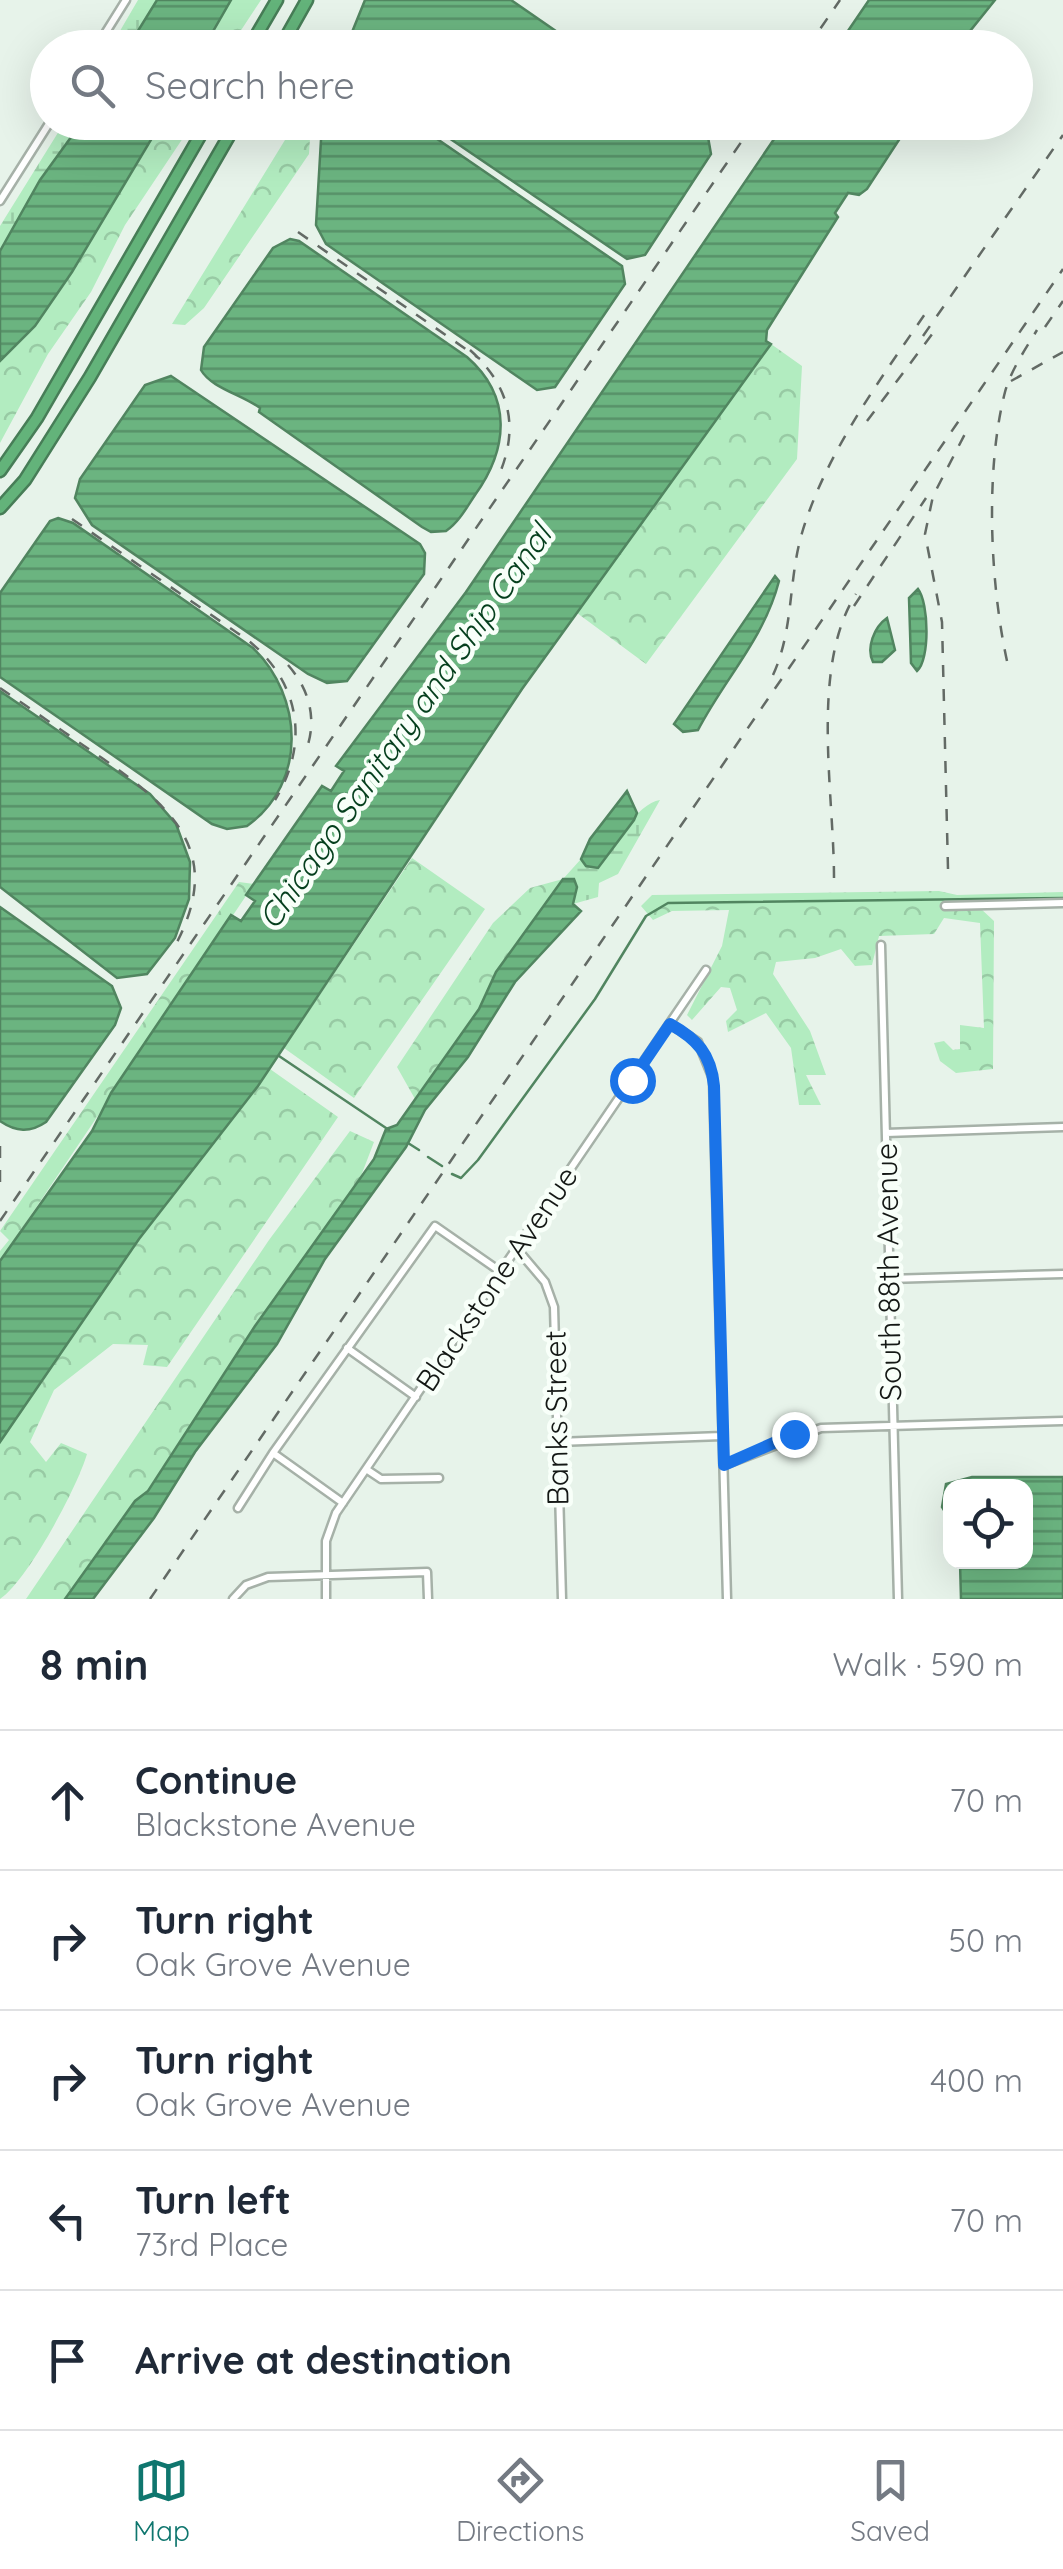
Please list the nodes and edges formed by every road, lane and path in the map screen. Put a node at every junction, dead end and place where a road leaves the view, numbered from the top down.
1 (126, 0) edge
2 (277, 0) edge
3 (307, 0) edge
4 (107, 30) edge
5 (260, 30) edge
6 (290, 30) edge
7 (38, 140) edge
8 (198, 140) edge
9 (226, 140) edge
10 (0, 200) edge
11 (0, 471) edge
12 (0, 508) edge
13 (1063, 904) edge
14 (945, 906) dead end
15 (880, 945) dead end
16 (706, 970) dead end
17 (670, 1024) junction
18 (1063, 1128) edge
19 (886, 1132) junction
20 (517, 1249) junction
21 (501, 1272) junction
22 (1063, 1274) edge
23 (888, 1279) junction
24 (347, 1348) junction
25 (416, 1397) junction
26 (1063, 1421) edge
27 (893, 1424) junction
28 (722, 1436) junction
29 (557, 1442) junction
30 (273, 1453) junction
31 (724, 1465) junction
32 (366, 1468) junction
33 (439, 1478) dead end
34 (342, 1503) junction
35 (238, 1508) dead end
36 (325, 1575) junction
37 (233, 1599) edge
38 (326, 1599) edge
39 (428, 1599) edge
40 (562, 1599) edge
41 (727, 1599) edge
42 (898, 1599) edge

1 - 4 street
2 - 5 highway
3 - 6 highway
7 - 10 street
8 - 11 highway
9 - 12 highway
13 - 14 street
15 - 19 street, South 88th Avenue
16 - 17 street, Blackstone Avenue
17 - 20 street, Blackstone Avenue
17 - 28 street
18 - 19 street
19 - 23 street, South 88th Avenue
20 - 21 street, Blackstone Avenue
20 - 29 street, Banks Street
21 - 24 street
21 - 25 street, Blackstone Avenue
22 - 23 street
23 - 27 street, South 88th Avenue
24 - 25 street
24 - 30 street
25 - 32 street, Blackstone Avenue
26 - 27 street
27 - 31 street
27 - 42 street, South 88th Avenue
28 - 29 street
28 - 31 street
29 - 40 street, Banks Street
30 - 34 street
30 - 35 street
31 - 41 street
32 - 33 street
32 - 34 street, Blackstone Avenue
34 - 36 street, Blackstone Avenue
36 - 37 street
36 - 38 street, Blackstone Avenue
36 - 39 street

